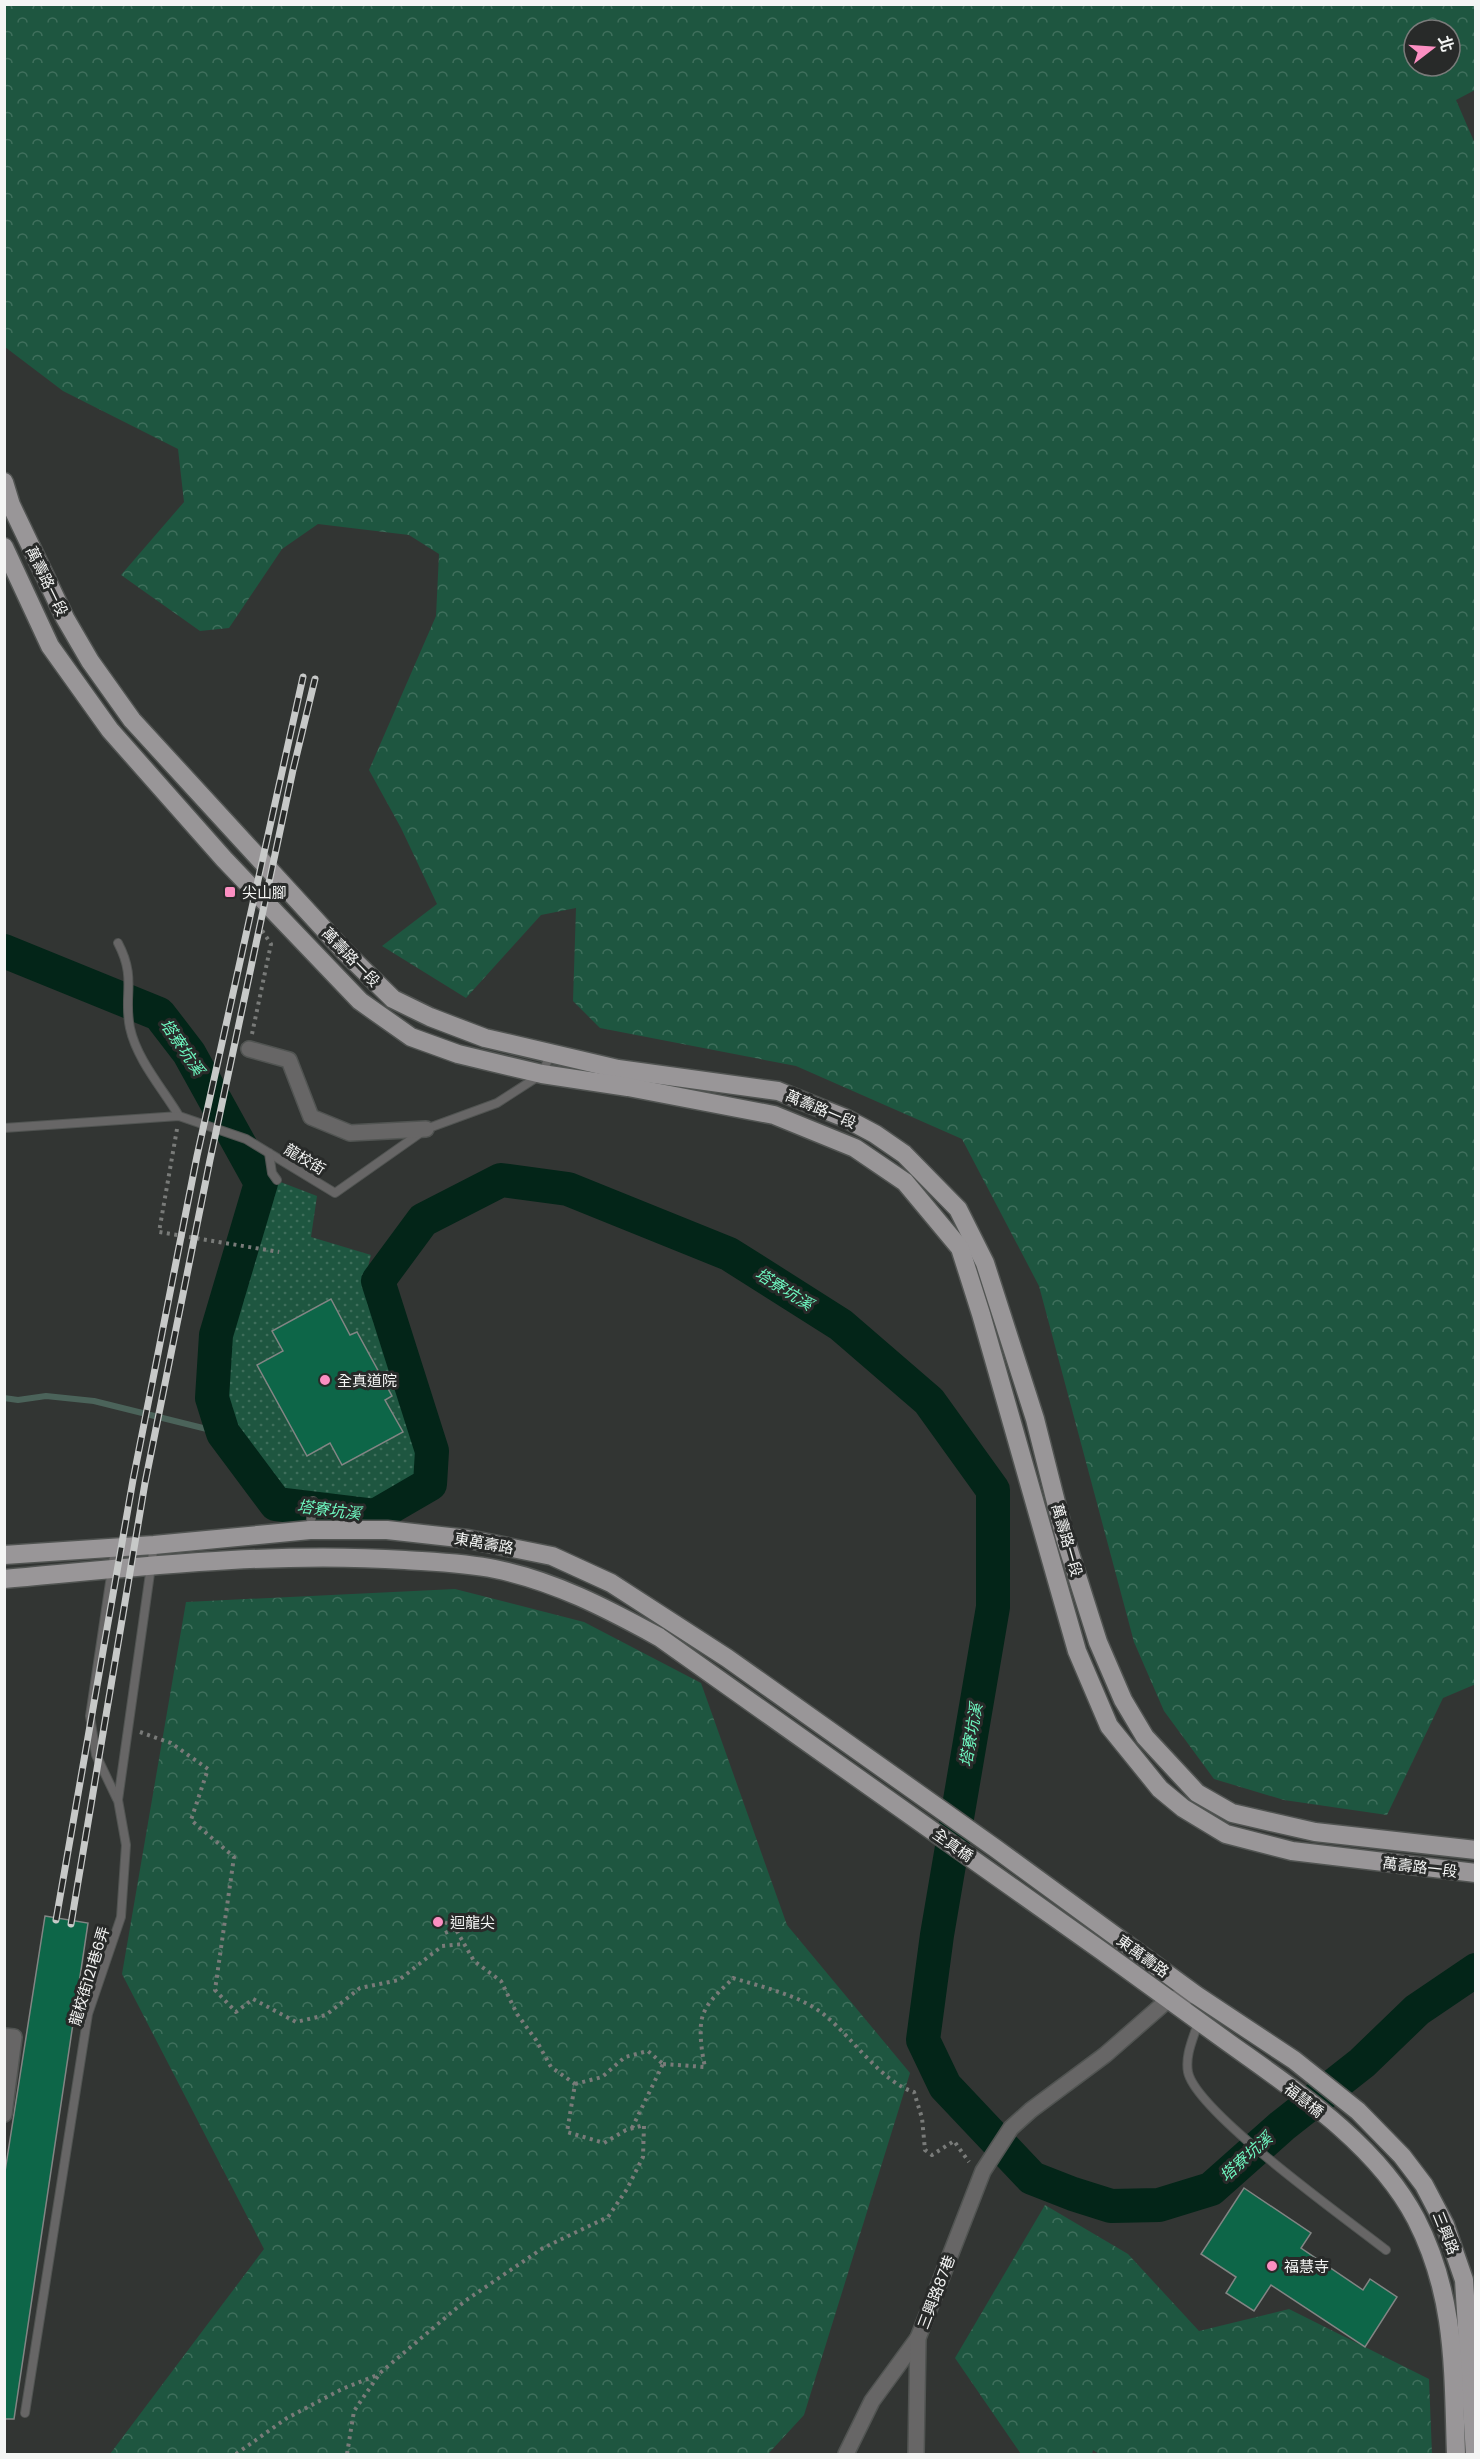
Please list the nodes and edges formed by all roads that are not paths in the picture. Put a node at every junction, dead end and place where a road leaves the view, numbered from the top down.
1 (4, 482) edge
2 (4, 547) edge
3 (118, 943) dead end
4 (249, 1049) road end
5 (551, 1053) junction
6 (542, 1074) junction
7 (179, 1116) junction
8 (4, 1128) edge
9 (426, 1129) junction
10 (269, 1153) junction
11 (277, 1180) dead end
12 (313, 1501) dead end
13 (310, 1530) junction
14 (154, 1545) junction
15 (115, 1547) junction
16 (4, 1555) edge
17 (310, 1556) junction
18 (152, 1565) junction
19 (112, 1567) junction
20 (4, 1579) edge
21 (897, 1779) joint
22 (118, 1800) junction
23 (893, 1803) joint
24 (995, 1848) joint
25 (1476, 1850) edge
26 (1476, 1873) edge
27 (1013, 1888) joint
28 (1169, 1999) junction
29 (1198, 2008) junction
30 (4, 2023) edge
31 (10, 2036) edge
32 (1294, 2060) joint
33 (1266, 2070) joint
34 (1358, 2111) joint
35 (4, 2114) edge
36 (1342, 2130) joint
37 (1386, 2250) dead end
38 (918, 2338) junction
39 (25, 2413) dead end
40 (846, 2454) edge
41 (916, 2454) edge
42 (1456, 2454) edge
43 (1475, 2454) edge

1 - 5 main road, 萬壽路一段
2 - 6 main road, 萬壽路一段
3 - 7 lane
4 - 9 street
5 - 6 lane
5 - 25 main road, 萬壽路一段
6 - 9 lane, 龍校街
6 - 26 main road, 萬壽路一段
7 - 8 lane, 龍校街
7 - 10 lane, 龍校街
9 - 10 lane, 龍校街
10 - 11 lane
12 - 13 lane
13 - 14 main road, 東萬壽路
13 - 17 main road
13 - 21 main road, 東萬壽路
14 - 15 main road, 東萬壽路
14 - 18 lane, 龍校街121巷6弄
15 - 16 main road, 東萬壽路
15 - 19 lane
17 - 18 main road, 東萬壽路
17 - 23 main road, 東萬壽路
18 - 19 main road, 東萬壽路
18 - 22 lane, 龍校街121巷6弄
19 - 20 main road, 東萬壽路
19 - 22 lane
21 - 24 main road, 全真橋
22 - 39 lane, 龍校街121巷6弄
23 - 27 main road, 全真橋
24 - 29 main road, 東萬壽路
27 - 28 main road, 東萬壽路
28 - 29 main road, 東萬壽路
28 - 29 street
28 - 38 street, 三興路87巷
29 - 32 main road, 東萬壽路
29 - 33 main road, 東萬壽路
29 - 37 lane
30 - 31 street
31 - 35 street
32 - 34 main road, 福慧橋
33 - 36 main road, 福慧橋
34 - 43 main road, 三興路
36 - 42 main road, 三興路
38 - 40 street
38 - 41 street, 三興路87巷

